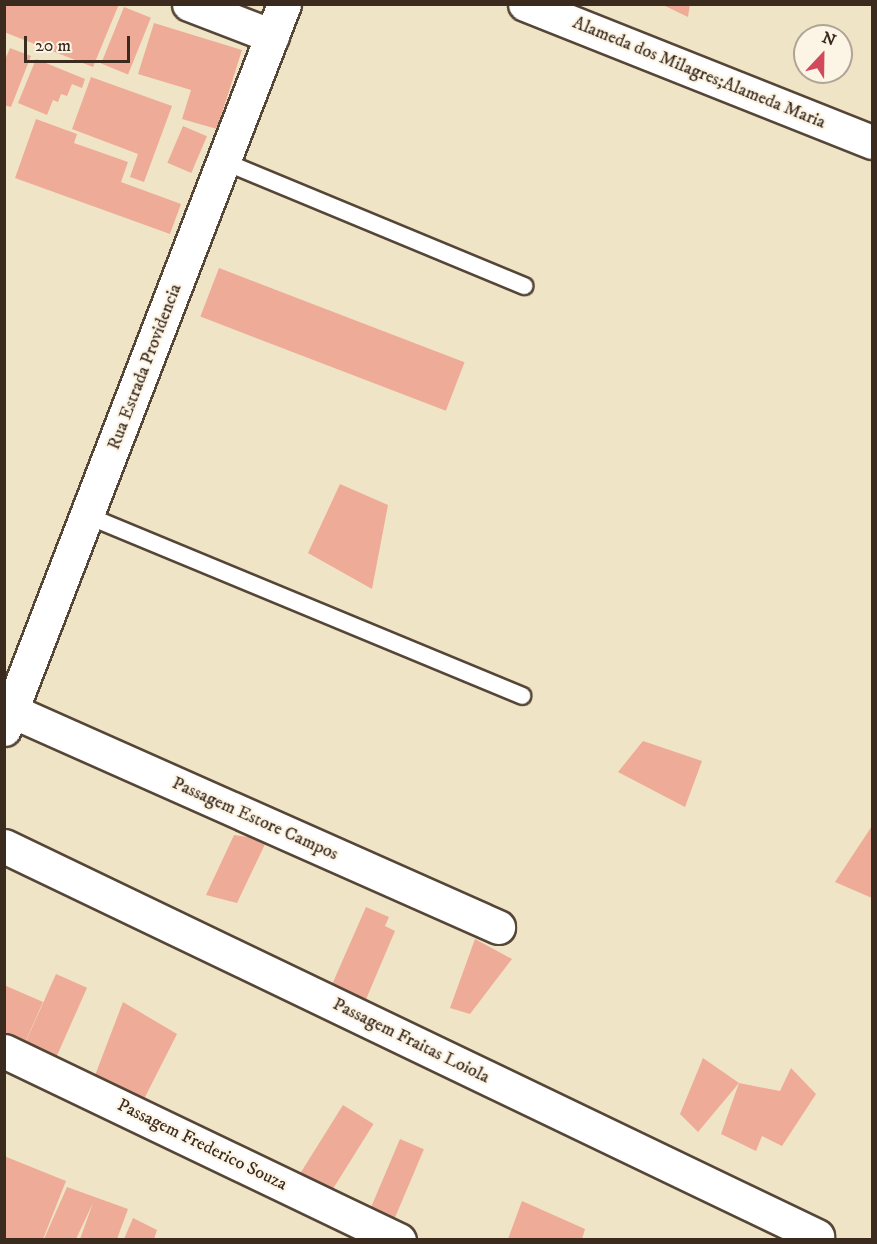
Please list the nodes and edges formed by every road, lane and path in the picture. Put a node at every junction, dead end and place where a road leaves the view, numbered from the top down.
1 (189, 4) edge
2 (284, 4) edge
3 (525, 4) edge
4 (272, 36) junction
5 (873, 142) edge
6 (225, 162) junction
7 (524, 286) dead end
8 (88, 516) junction
9 (522, 696) dead end
10 (8, 720) edge
11 (4, 846) edge
12 (498, 927) dead end
13 (4, 1051) edge
14 (817, 1236) dead end
15 (399, 1239) edge

1 - 4 street
2 - 4 street, Rua Estrada Providencia
3 - 5 street, Alameda dos Milagres;Alameda Maria
4 - 6 street, Rua Estrada Providencia
6 - 7 lane
6 - 8 street, Rua Estrada Providencia
8 - 9 lane
8 - 10 street, Rua Estrada Providencia
10 - 12 street, Passagem Estore Campos
11 - 14 street, Passagem Fraitas Loiola
13 - 15 street, Passagem Frederico Souza

